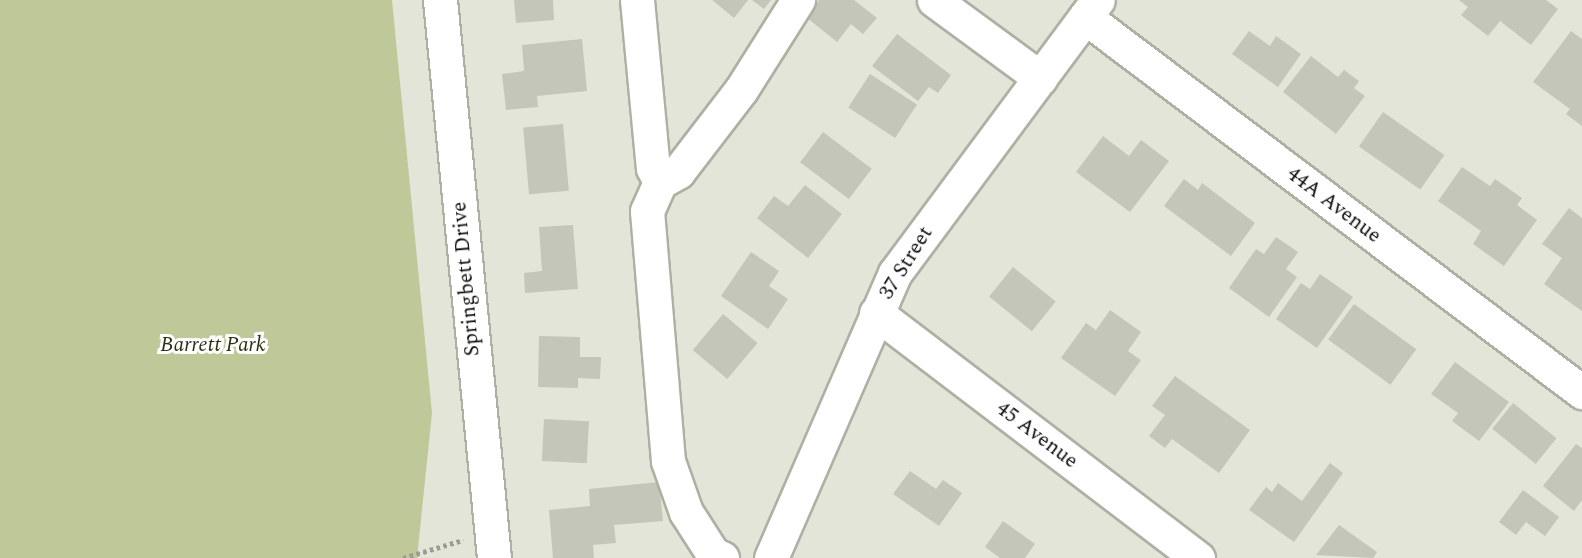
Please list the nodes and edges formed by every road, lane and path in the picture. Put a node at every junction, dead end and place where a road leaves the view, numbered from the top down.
1 (440, 0) edge
2 (637, 0) edge
3 (798, 0) edge
4 (934, 0) edge
5 (1092, 9) edge
6 (1040, 78) junction
7 (660, 182) junction
8 (876, 313) junction
9 (1582, 392) edge
10 (492, 545) edge
11 (403, 558) edge
12 (722, 558) edge
13 (771, 558) edge
14 (1198, 558) edge

1 - 10 street, Springbett Drive
2 - 7 street
3 - 7 street
4 - 6 street
5 - 6 street, 37 Street
5 - 9 street, 44A Avenue
6 - 8 street, 37 Street
7 - 12 street
8 - 13 street, 37 Street
8 - 14 street, 45 Avenue
10 - 11 path

